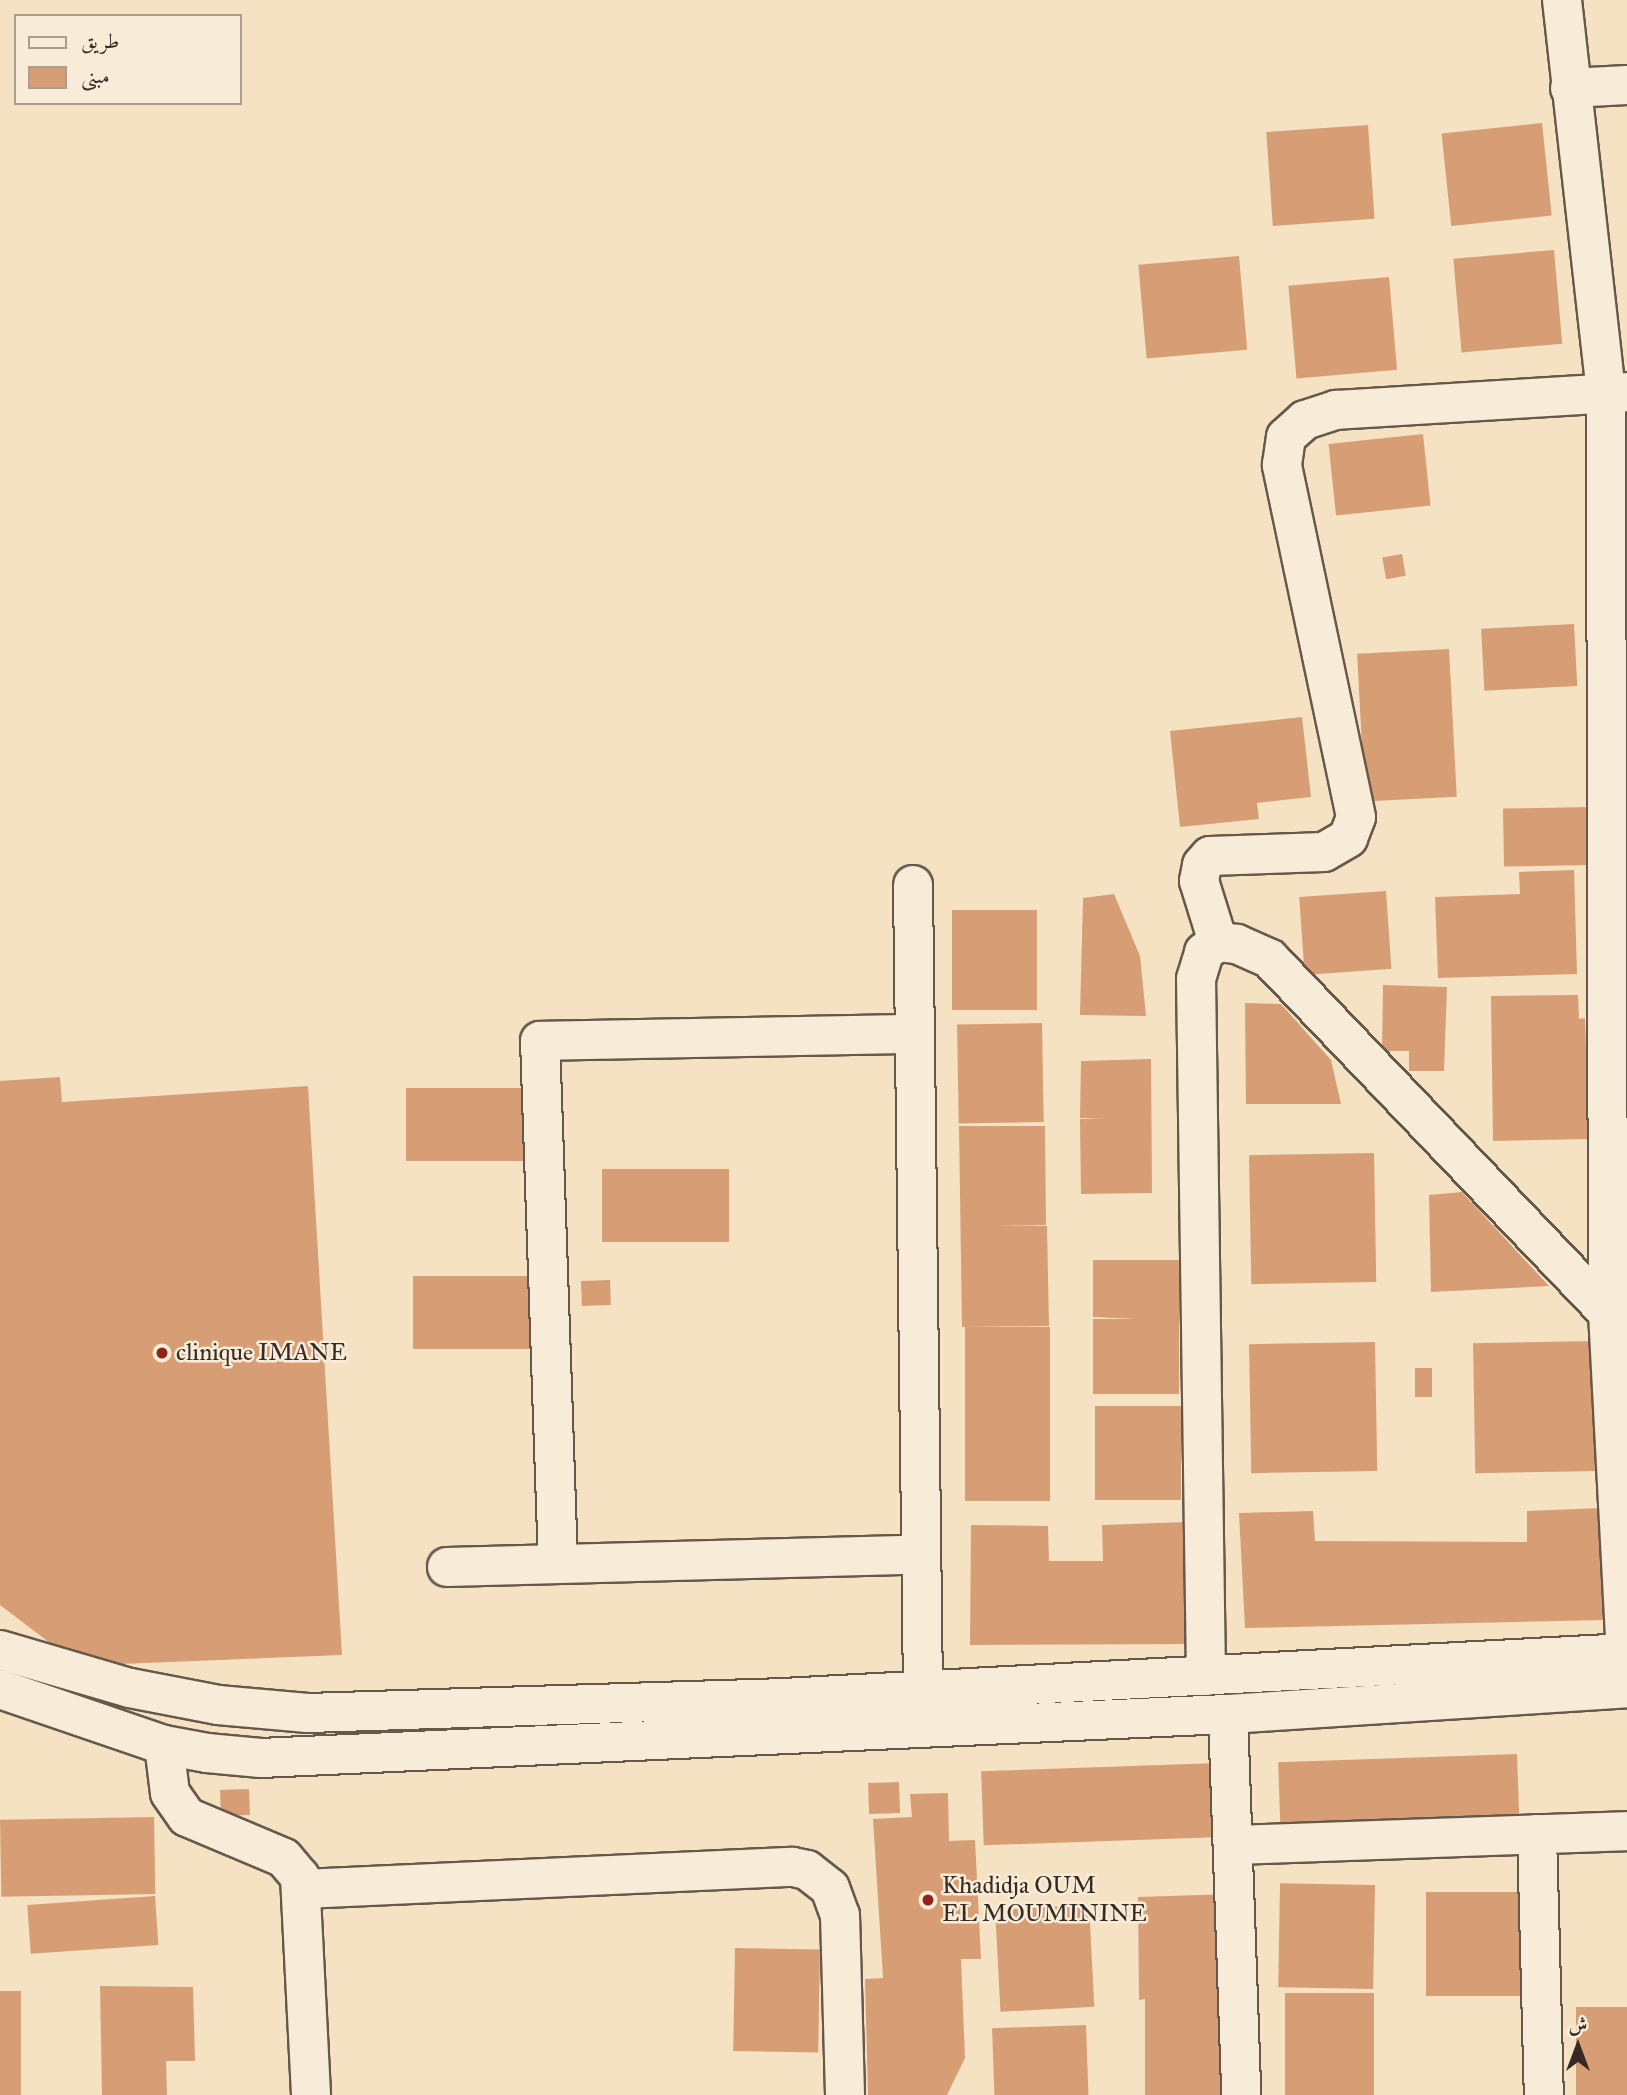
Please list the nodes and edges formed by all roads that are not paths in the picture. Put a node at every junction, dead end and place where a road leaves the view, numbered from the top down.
1 (1562, 0) edge
2 (1627, 85) edge
3 (1570, 88) junction
4 (1616, 393) edge
5 (913, 885) dead end
6 (1218, 942) junction
7 (913, 1034) junction
8 (1608, 1313) junction
9 (921, 1555) junction
10 (558, 1563) junction
11 (447, 1567) dead end
12 (0, 1650) edge
13 (1627, 1665) edge
14 (1206, 1676) junction
15 (0, 1689) edge
16 (923, 1690) junction
17 (1228, 1714) junction
18 (164, 1745) junction
19 (1627, 1831) edge
20 (1537, 1834) junction
21 (1233, 1845) junction
22 (303, 1889) junction
23 (311, 2095) edge
24 (845, 2095) edge
25 (1241, 2095) edge
26 (1544, 2095) edge

1 - 3 street
2 - 3 street
3 - 4 street
4 - 6 street
4 - 8 street
5 - 7 street
6 - 8 street
6 - 14 street
7 - 9 street
7 - 10 street
8 - 13 street
9 - 10 street
9 - 16 street
10 - 11 street
12 - 16 street
13 - 14 street
13 - 17 street
14 - 16 street
15 - 18 street
17 - 18 street
17 - 21 street
18 - 22 street
19 - 20 street
20 - 21 street
20 - 26 street
21 - 25 street
22 - 23 street
22 - 24 street

